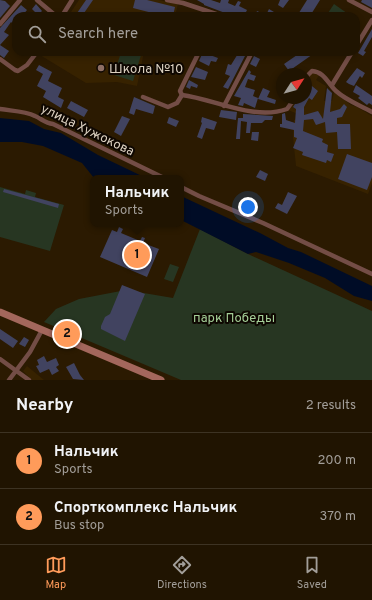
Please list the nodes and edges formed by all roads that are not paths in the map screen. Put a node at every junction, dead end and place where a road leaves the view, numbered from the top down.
1 (20, 0) edge
2 (37, 0) edge
3 (72, 0) edge
4 (167, 0) edge
5 (349, 0) edge
6 (51, 12) edge
7 (64, 12) edge
8 (210, 12) edge
9 (372, 12) edge
10 (0, 14) edge
11 (4, 18) junction
12 (372, 20) edge
13 (0, 24) edge
14 (360, 40) edge
15 (34, 56) edge
16 (197, 56) edge
17 (250, 56) edge
18 (350, 56) edge
19 (0, 59) edge
20 (312, 71) edge
21 (332, 84) junction
22 (182, 95) junction
23 (143, 97) dead end
24 (291, 104) edge
25 (224, 106) junction
26 (0, 110) edge
27 (372, 112) edge
28 (158, 175) edge
29 (184, 188) edge
30 (372, 274) edge
31 (0, 312) edge
32 (42, 330) junction
33 (0, 359) edge
34 (16, 370) junction
35 (9, 380) edge
36 (29, 380) edge
37 (161, 380) edge

1 - 11 street
2 - 6 street
3 - 7 street
4 - 8 street
5 - 9 street
10 - 11 street
11 - 13 street
12 - 14 street
15 - 19 street
16 - 22 street
17 - 25 street
18 - 21 street
20 - 21 street
21 - 27 street
22 - 23 street
22 - 25 street
24 - 25 street
26 - 28 street, улица Хужокова
29 - 30 street
31 - 32 main road
32 - 34 street
32 - 37 main road
33 - 34 street
34 - 35 street
34 - 36 street

